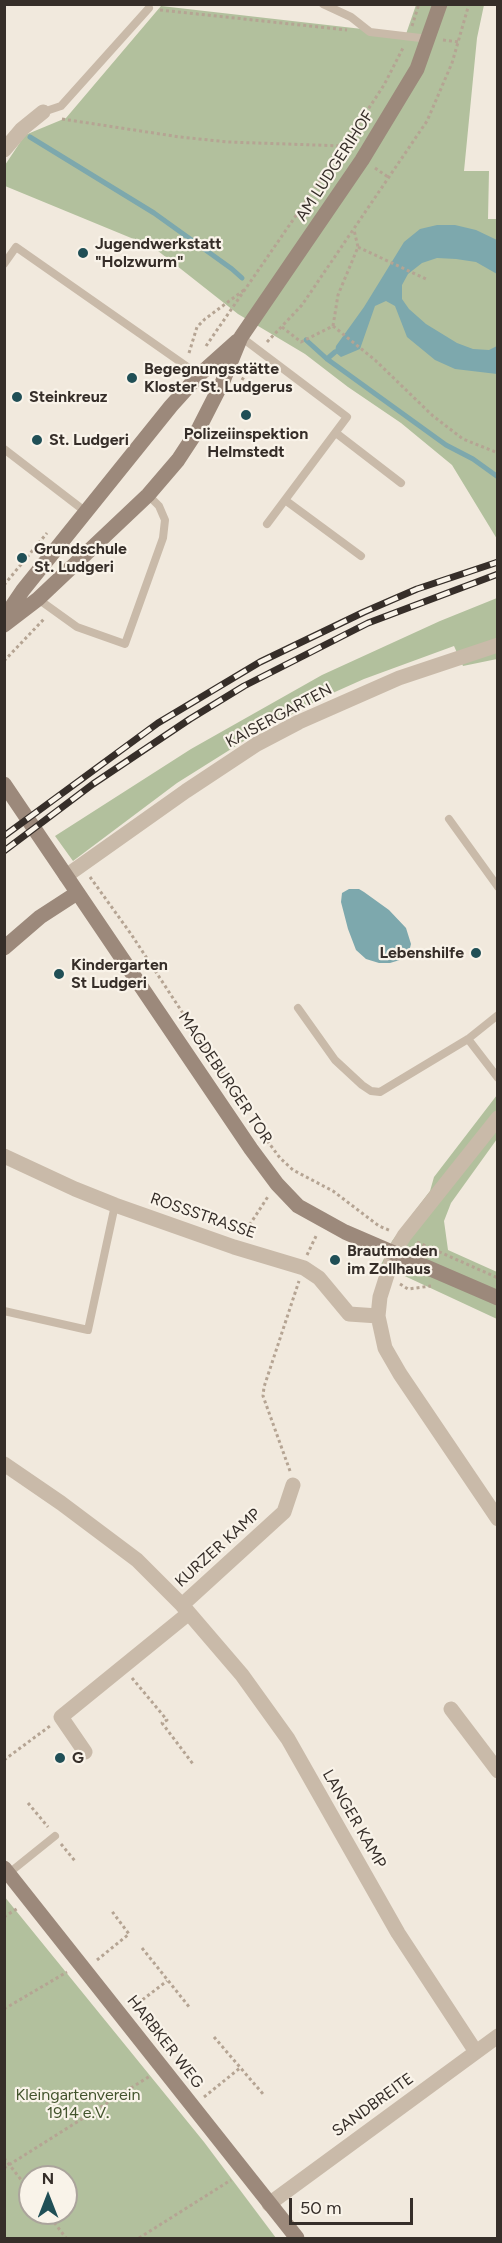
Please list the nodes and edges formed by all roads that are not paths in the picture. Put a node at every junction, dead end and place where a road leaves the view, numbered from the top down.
1 (323, 4) edge
2 (440, 4) edge
3 (149, 8) road end
4 (429, 39) junction
5 (43, 112) joint
6 (4, 150) edge
7 (4, 264) edge
8 (241, 337) junction
9 (199, 375) junction
10 (336, 433) junction
11 (4, 450) edge
12 (401, 483) dead end
13 (148, 495) junction
14 (285, 500) junction
15 (86, 512) junction
16 (267, 524) dead end
17 (361, 556) dead end
18 (38, 599) junction
19 (4, 618) edge
20 (4, 625) edge
21 (498, 645) edge
22 (4, 784) edge
23 (449, 819) dead end
24 (66, 876) junction
25 (498, 887) edge
26 (77, 893) junction
27 (4, 948) edge
28 (298, 1008) dead end
29 (498, 1015) edge
30 (468, 1039) junction
31 (498, 1078) edge
32 (498, 1118) edge
33 (4, 1156) edge
34 (115, 1204) junction
35 (394, 1253) junction
36 (498, 1298) edge
37 (4, 1311) edge
38 (378, 1317) junction
39 (4, 1464) edge
40 (293, 1485) road end
41 (498, 1519) edge
42 (185, 1609) junction
43 (451, 1709) dead end
44 (85, 1752) dead end
45 (498, 1771) edge
46 (55, 1836) dead end
47 (7, 1870) edge
48 (498, 2036) edge
49 (476, 2052) junction
50 (269, 2204) junction
51 (297, 2238) edge

1 - 4 lane
2 - 4 main road, AM LUDGERIHOF
3 - 5 lane
4 - 8 main road, AM LUDGERIHOF
5 - 6 street
7 - 9 lane
8 - 9 main road, AM LUDGERIHOF
8 - 10 lane
8 - 13 main road, AM LUDGERIHOF
9 - 15 main road, AM LUDGERIHOF
10 - 12 lane
10 - 14 lane
11 - 15 lane
13 - 18 main road, AM LUDGERIHOF
13 - 18 lane
14 - 16 lane
14 - 17 lane
15 - 19 main road, AM LUDGERIHOF
18 - 20 main road, AM LUDGERIHOF
21 - 24 street, KAISERGARTEN
22 - 24 main road, MAGDEBURGER TOR
23 - 25 lane
24 - 26 main road, MAGDEBURGER TOR
26 - 27 main road
26 - 35 main road, MAGDEBURGER TOR
28 - 30 lane
29 - 30 lane
30 - 31 lane
32 - 35 street
33 - 34 street, ROSSSTRASSE
34 - 37 lane
34 - 38 street, ROSSSTRASSE
35 - 36 main road, MAGDEBURGER TOR
35 - 38 street
38 - 41 street
39 - 42 street, LANGER KAMP
40 - 42 street, KURZER KAMP
42 - 44 street
42 - 49 street, LANGER KAMP
43 - 45 street
46 - 47 lane
47 - 50 main road, HARBKER WEG
48 - 49 street, SANDBREITE
49 - 50 street, SANDBREITE
50 - 51 main road, HARBKER WEG

